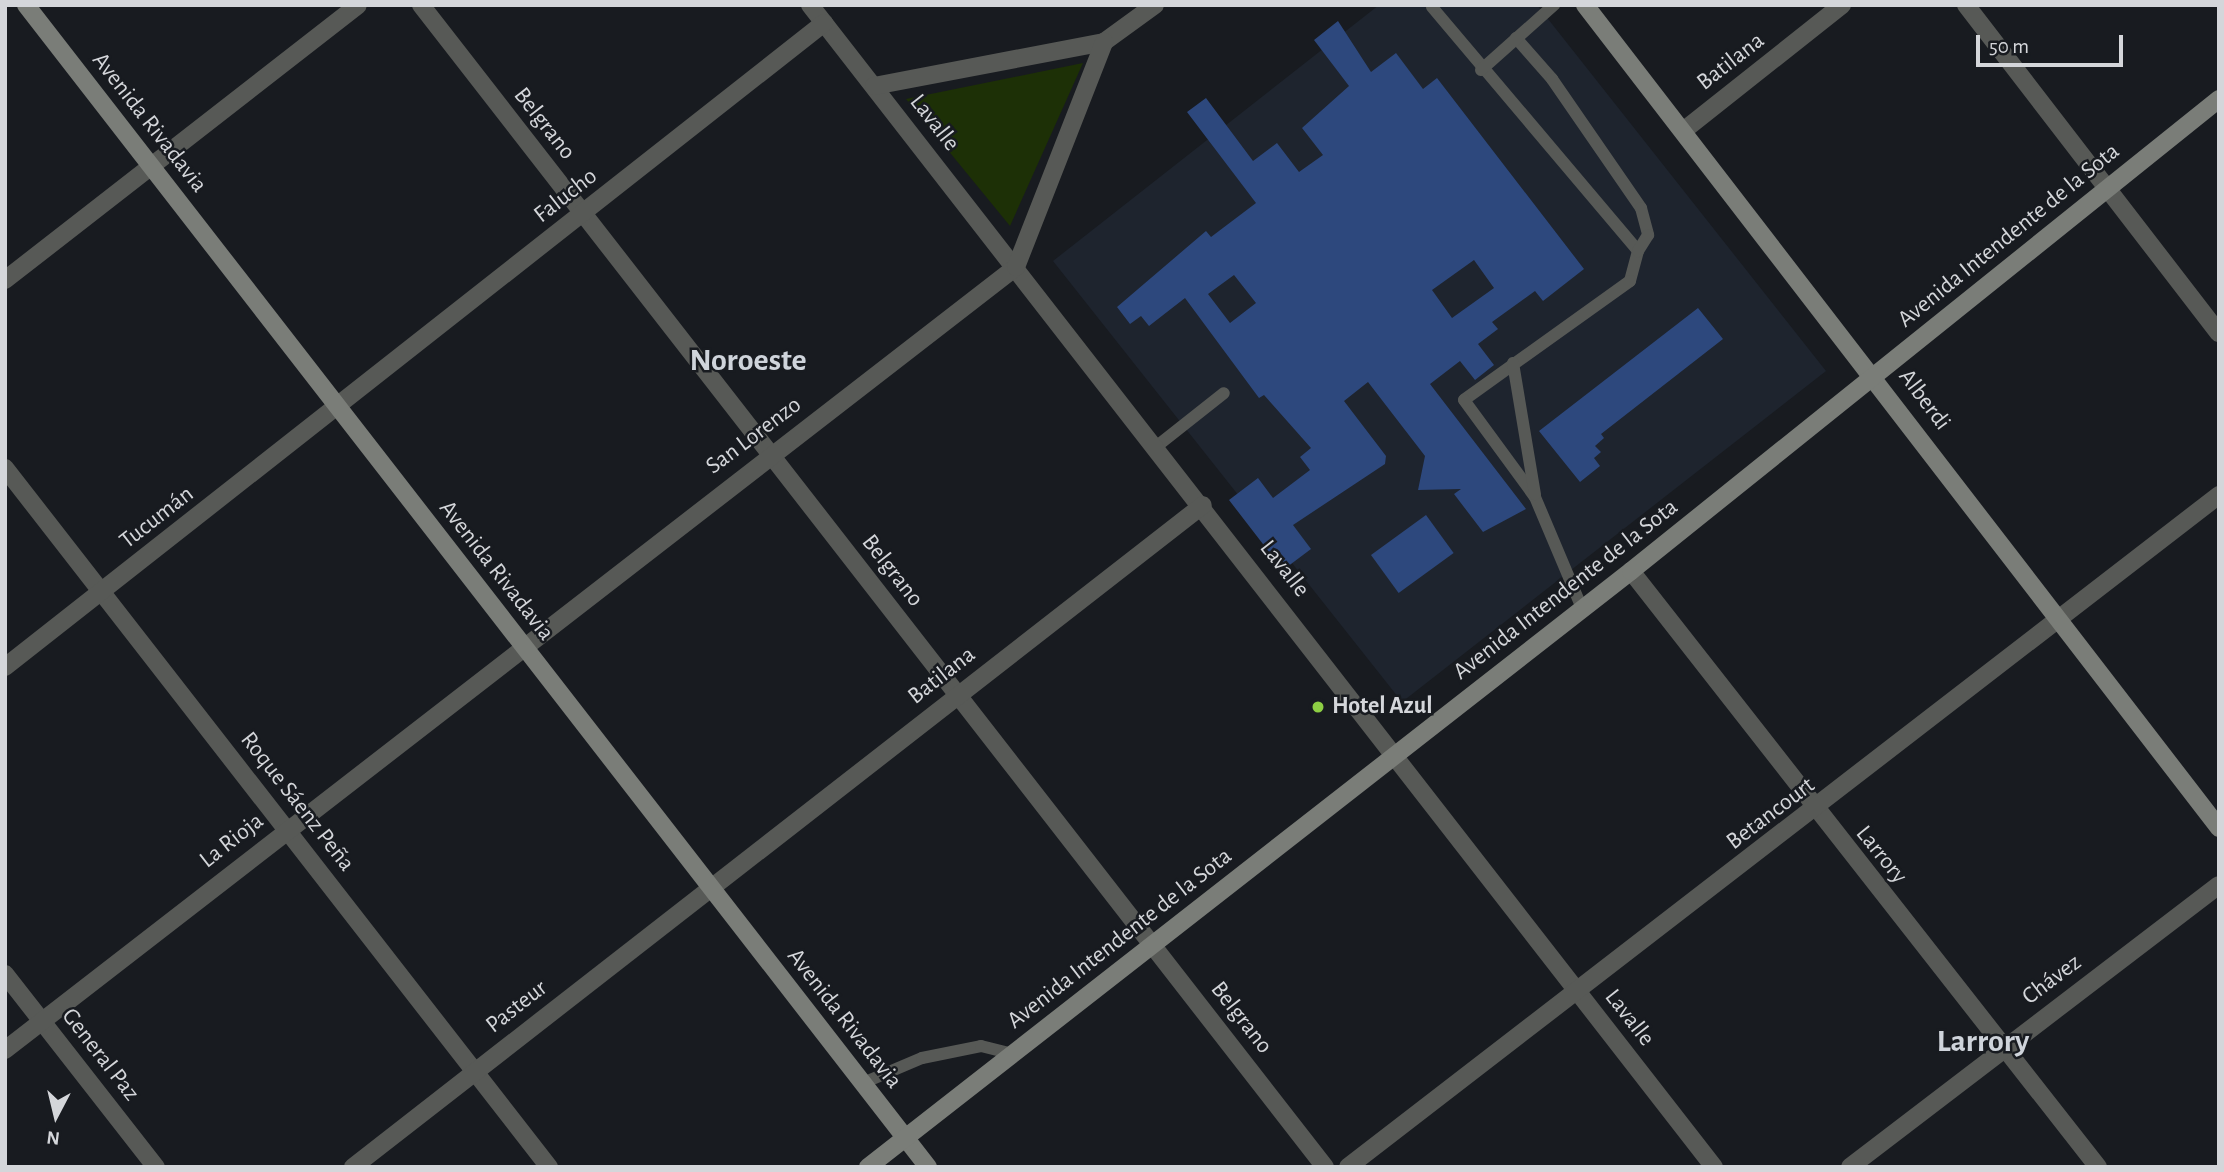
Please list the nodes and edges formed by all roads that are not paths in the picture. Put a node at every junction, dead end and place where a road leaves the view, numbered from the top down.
1 (26, 5) edge
2 (358, 5) edge
3 (421, 5) edge
4 (810, 5) edge
5 (1155, 5) edge
6 (1554, 5) edge
7 (1585, 5) edge
8 (1842, 5) edge
9 (1966, 5) edge
10 (1432, 7) edge
11 (824, 23) junction
12 (1516, 38) junction
13 (1104, 42) junction
14 (1481, 69) junction
15 (874, 86) junction
16 (2219, 99) edge
17 (1683, 131) junction
18 (152, 167) junction
19 (2106, 187) junction
20 (583, 214) junction
21 (1639, 251) junction
22 (1016, 267) junction
23 (5, 281) edge
24 (2219, 333) edge
25 (1513, 363) junction
26 (1875, 376) junction
27 (1224, 393) dead end
28 (338, 407) junction
29 (1157, 446) junction
30 (771, 454) junction
31 (5, 468) edge
32 (2219, 495) edge
33 (1535, 497) junction
34 (1203, 505) junction
35 (1631, 571) junction
36 (102, 592) junction
37 (1582, 608) junction
38 (2058, 622) junction
39 (523, 645) junction
40 (5, 667) edge
41 (958, 695) junction
42 (1395, 755) junction
43 (1814, 812) junction
44 (2219, 828) edge
45 (287, 829) junction
46 (2219, 885) edge
47 (710, 887) junction
48 (1152, 945) junction
49 (5, 974) edge
50 (1577, 992) junction
51 (42, 1021) junction
52 (2004, 1048) junction
53 (5, 1050) edge
54 (1013, 1054) junction
55 (475, 1072) junction
56 (863, 1083) junction
57 (906, 1138) junction
58 (156, 1167) edge
59 (353, 1167) edge
60 (549, 1167) edge
61 (868, 1167) edge
62 (928, 1167) edge
63 (1325, 1167) edge
64 (1348, 1167) edge
65 (1714, 1167) edge
66 (1850, 1167) edge
67 (2098, 1167) edge

1 - 18 main road, Avenida Rivadavia
2 - 18 street
3 - 20 street, Belgrano
4 - 11 street, Lavalle
5 - 13 street
6 - 12 lane
7 - 17 main road, Alberdi
8 - 17 street, Batilana
9 - 19 street
10 - 14 lane
11 - 15 street, Lavalle
11 - 20 street, Falucho
12 - 14 lane
12 - 21 lane
13 - 15 street
13 - 22 street
14 - 21 lane
15 - 22 street, Lavalle
16 - 19 main road, Avenida Intendente de la Sota
17 - 26 main road, Alberdi
18 - 23 street
18 - 28 main road, Avenida Rivadavia
19 - 24 street
19 - 26 main road, Avenida Intendente de la Sota
20 - 28 street, Falucho
20 - 30 street, Belgrano
21 - 25 lane
22 - 29 street, Lavalle
22 - 30 street, San Lorenzo
25 - 33 lane
25 - 33 lane
26 - 35 main road, Avenida Intendente de la Sota
26 - 38 main road, Alberdi
27 - 29 lane
28 - 36 street, Tucumán
28 - 39 main road, Avenida Rivadavia
29 - 34 street, Lavalle
30 - 39 street, San Lorenzo
30 - 41 street, Belgrano
31 - 36 street, Roque Sáenz Peña
32 - 38 street, Betancourt
33 - 37 lane
34 - 41 street, Batilana
34 - 42 street, Lavalle
35 - 37 main road, Avenida Intendente de la Sota
35 - 43 street, Larrory
36 - 40 street, Tucumán
36 - 45 street, Roque Sáenz Peña
37 - 42 main road, Avenida Intendente de la Sota
38 - 43 street, Betancourt
38 - 44 main road, Alberdi
39 - 45 street, La Rioja
39 - 47 main road, Avenida Rivadavia
41 - 47 street, Batilana
41 - 48 street, Belgrano
42 - 48 main road, Avenida Intendente de la Sota
42 - 50 street, Lavalle
43 - 50 street, Betancourt
43 - 52 street, Larrory
45 - 51 street, La Rioja
45 - 55 street, Roque Sáenz Peña
46 - 52 street, Chávez
47 - 55 street, Pasteur
47 - 56 main road, Avenida Rivadavia
48 - 54 main road, Avenida Intendente de la Sota
48 - 63 street, Belgrano
49 - 51 street, General Paz
50 - 64 street, Betancourt
50 - 65 street, Lavalle
51 - 53 street, La Rioja
51 - 58 street, General Paz
52 - 66 street, Chávez
52 - 67 street, Larrory
54 - 56 lane
54 - 57 main road, Avenida Intendente de la Sota
55 - 59 street, Pasteur
55 - 60 street, Roque Sáenz Peña
56 - 57 main road, Avenida Rivadavia
57 - 61 main road, Avenida Intendente de la Sota
57 - 62 main road, Avenida Rivadavia

